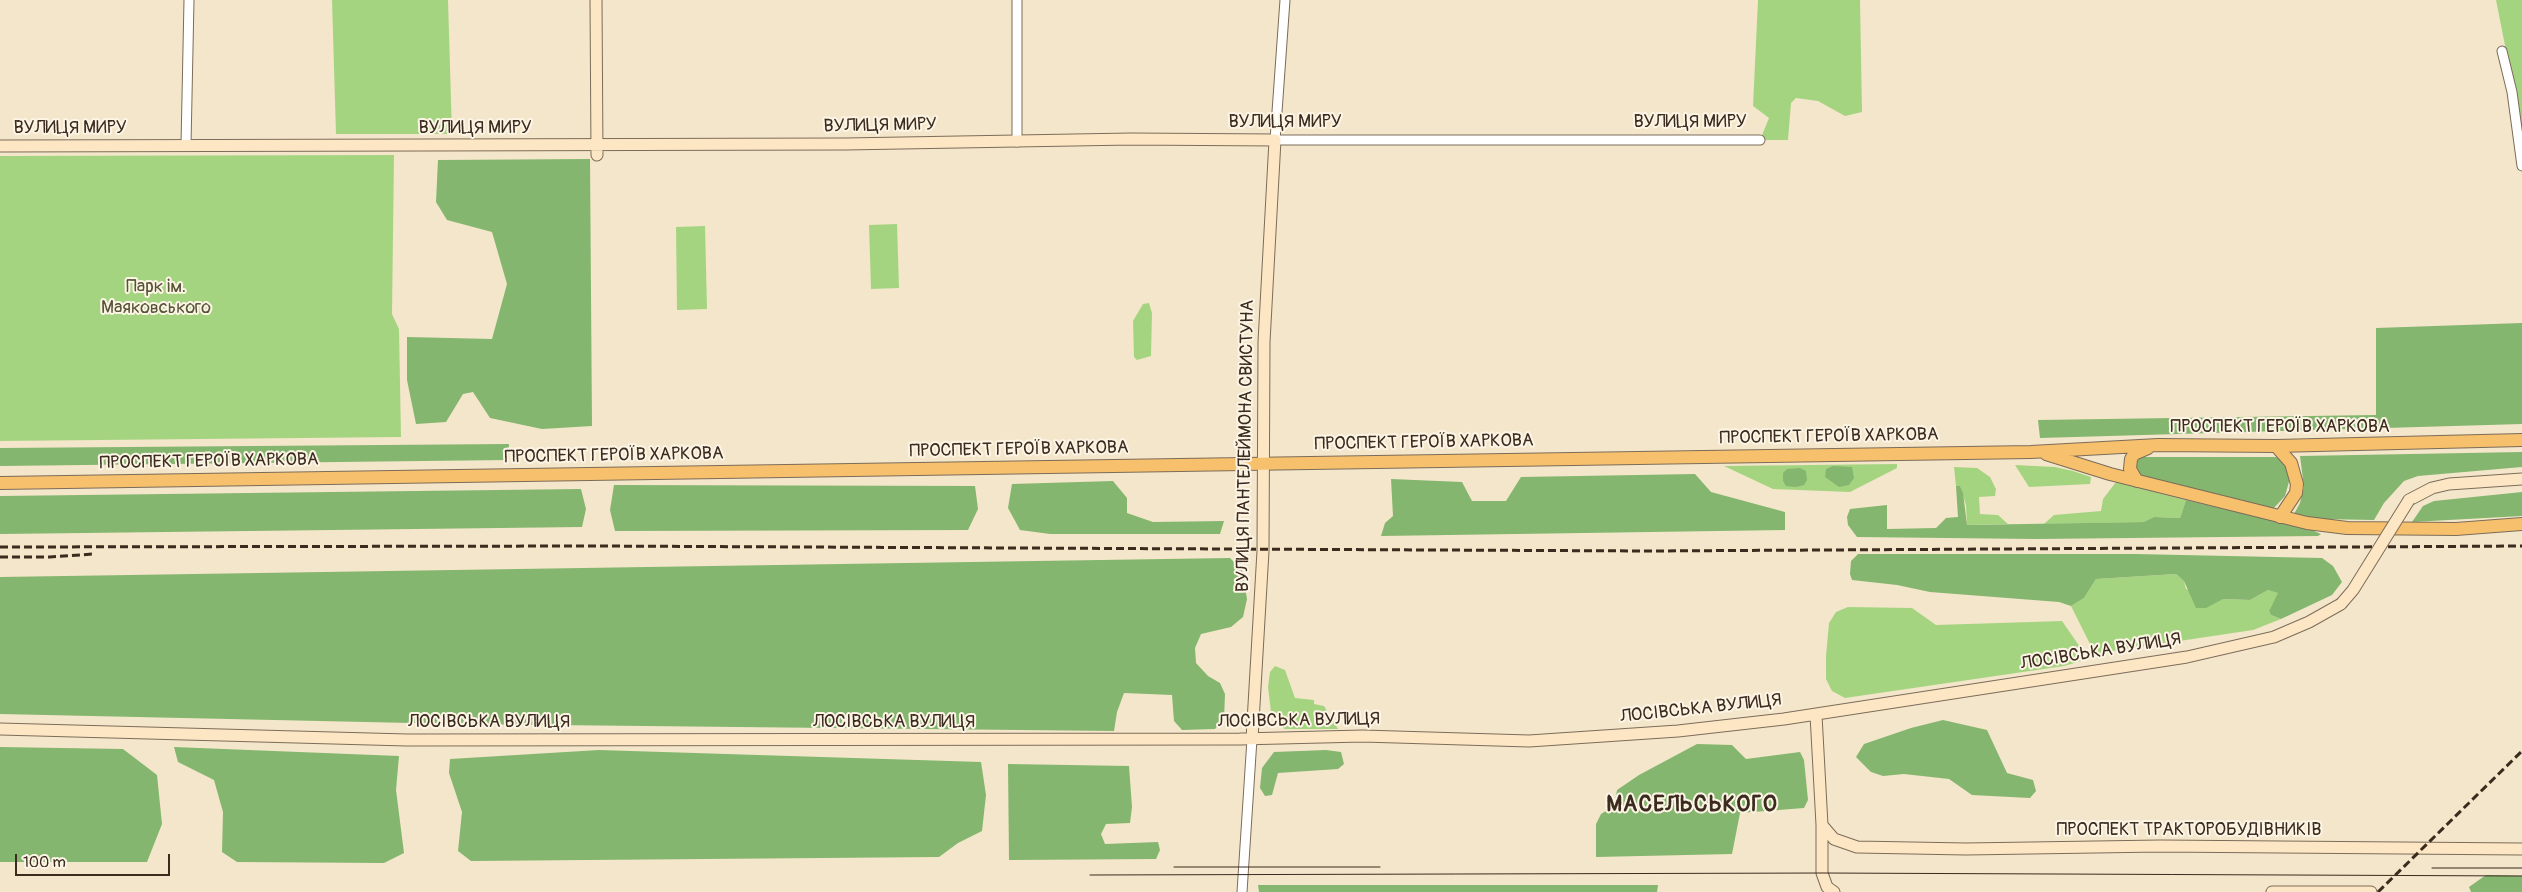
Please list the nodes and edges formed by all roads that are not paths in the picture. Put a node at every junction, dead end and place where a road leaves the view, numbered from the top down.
1 (189, 0) edge
2 (596, 0) edge
3 (1017, 0) edge
4 (1285, 0) edge
5 (2502, 52) dead end
6 (1275, 140) junction
7 (1760, 140) dead end
8 (1017, 142) junction
9 (186, 145) junction
10 (0, 146) edge
11 (597, 150) junction
12 (2522, 166) edge
13 (2522, 440) edge
14 (2158, 445) junction
15 (2276, 446) junction
16 (2039, 452) junction
17 (1265, 463) junction
18 (2522, 479) edge
19 (2137, 481) junction
20 (0, 483) edge
21 (2280, 518) junction
22 (2522, 524) edge
23 (1816, 714) junction
24 (0, 729) edge
25 (1252, 739) junction
26 (1822, 825) junction
27 (2522, 849) edge
28 (1828, 890) edge
29 (1242, 892) edge
30 (2272, 892) edge
31 (2371, 892) edge

1 - 9 street
2 - 11 main road
3 - 8 street
4 - 6 street, ВУЛИЦЯ ПАНТЕЛЕЙМОНА СВИСТУНА
5 - 12 street
6 - 7 street, ВУЛИЦЯ МИРУ
6 - 8 main road, ВУЛИЦЯ МИРУ
6 - 17 main road, ВУЛИЦЯ ПАНТЕЛЕЙМОНА СВИСТУНА
8 - 11 main road, ВУЛИЦЯ МИРУ
9 - 10 main road, ВУЛИЦЯ МИРУ
9 - 11 main road, ВУЛИЦЯ МИРУ
13 - 15 main road, ПРОСПЕКТ ГЕРОЇВ ХАРКОВА
14 - 15 main road, ПРОСПЕКТ ГЕРОЇВ ХАРКОВА
14 - 16 main road, ПРОСПЕКТ ГЕРОЇВ ХАРКОВА
14 - 19 main road
15 - 21 main road
16 - 17 main road, ПРОСПЕКТ ГЕРОЇВ ХАРКОВА
16 - 19 main road, ПРОСПЕКТ ГЕРОЇВ ХАРКОВА
17 - 20 main road, ПРОСПЕКТ ГЕРОЇВ ХАРКОВА
17 - 25 main road, ВУЛИЦЯ ПАНТЕЛЕЙМОНА СВИСТУНА
18 - 23 main road, ЛОСІВСЬКА ВУЛИЦЯ, bridge
19 - 21 main road, ПРОСПЕКТ ГЕРОЇВ ХАРКОВА
21 - 22 main road, ПРОСПЕКТ ГЕРОЇВ ХАРКОВА
23 - 25 main road, ЛОСІВСЬКА ВУЛИЦЯ
23 - 26 main road
24 - 25 main road, ЛОСІВСЬКА ВУЛИЦЯ
25 - 29 street, ВУЛИЦЯ ПАНТЕЛЕЙМОНА СВИСТУНА
26 - 27 main road, ПРОСПЕКТ ТРАКТОРОБУДІВНИКІВ
26 - 28 main road
30 - 31 main road

